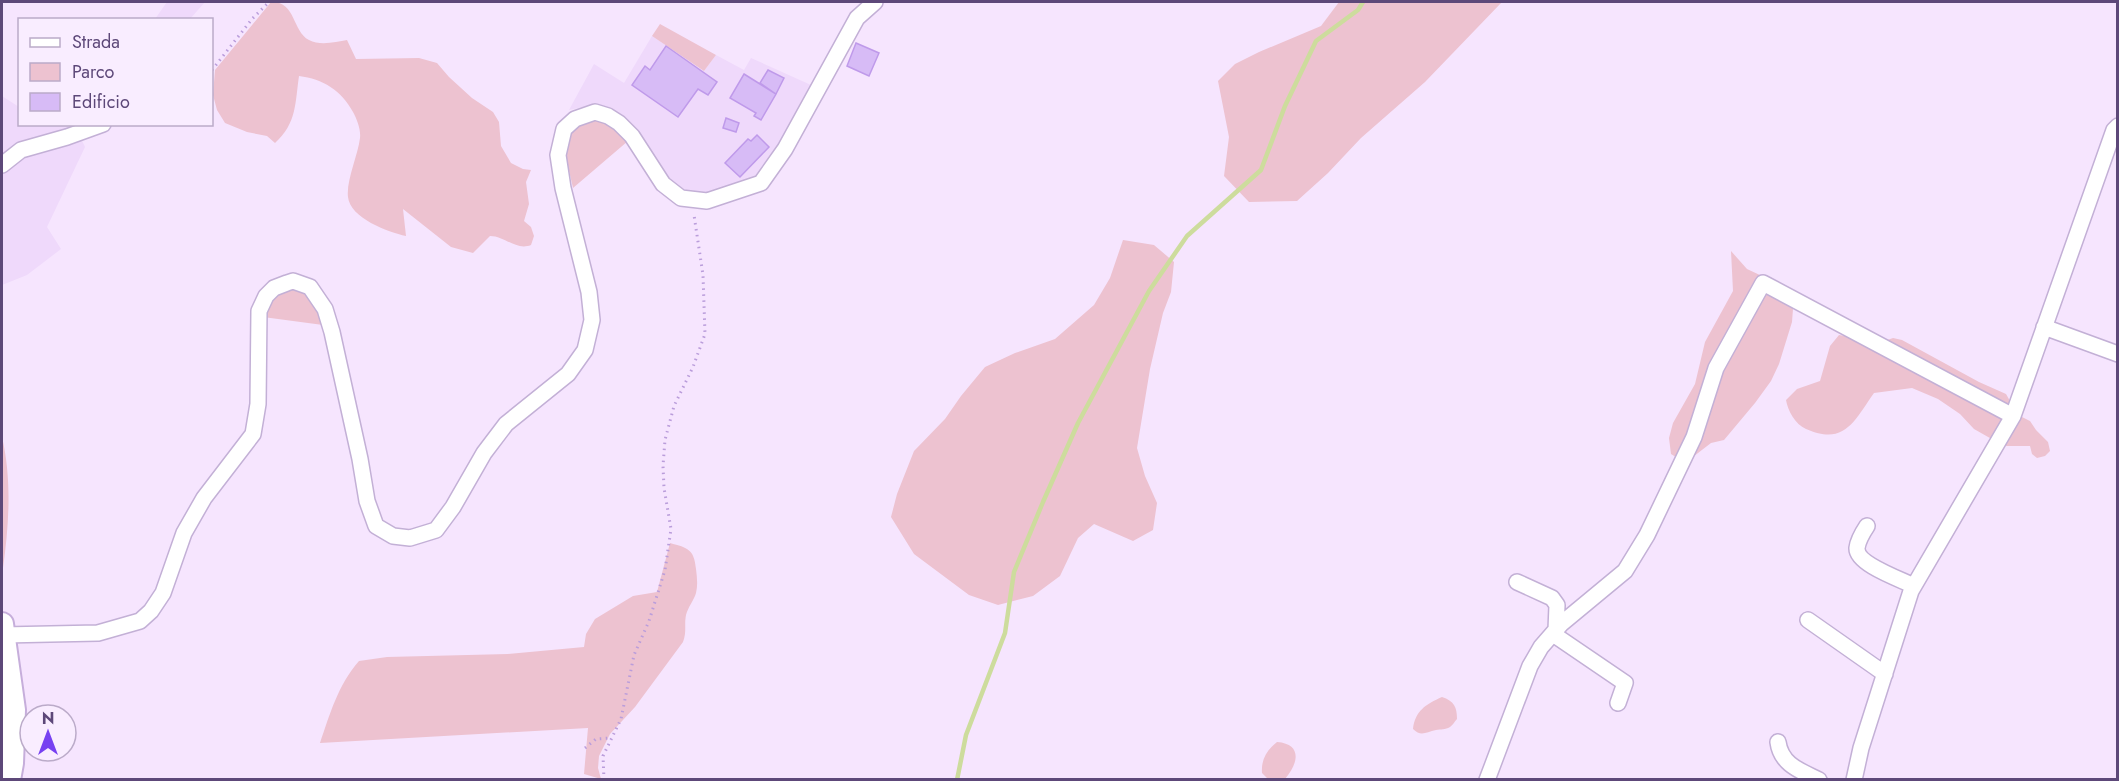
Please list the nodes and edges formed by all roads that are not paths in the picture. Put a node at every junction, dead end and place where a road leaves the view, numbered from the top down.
1 (875, 2) edge
2 (97, 126) edge
3 (2118, 126) edge
4 (2111, 156) edge
5 (2, 165) edge
6 (2044, 327) junction
7 (2118, 354) edge
8 (2013, 416) junction
9 (1867, 526) dead end
10 (1517, 582) dead end
11 (1914, 586) junction
12 (1808, 620) dead end
13 (2, 630) edge
14 (1554, 632) junction
15 (1885, 674) junction
16 (1618, 702) dead end
17 (1778, 742) dead end
18 (9, 780) edge
19 (1487, 780) edge
20 (1819, 780) edge
21 (1854, 780) edge

1 - 13 street
2 - 5 street
3 - 4 street
4 - 6 street
6 - 7 street
6 - 8 street
8 - 11 street
8 - 14 street
9 - 11 street
10 - 14 street
11 - 15 street
12 - 15 street
13 - 18 street
14 - 16 street
14 - 19 street
15 - 21 street
17 - 20 street

